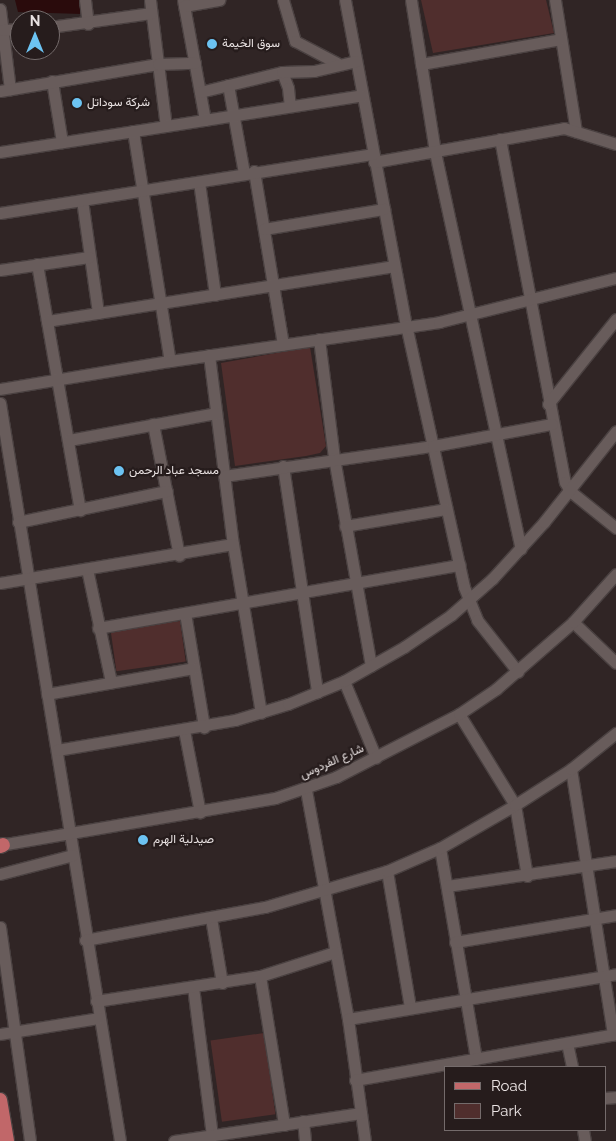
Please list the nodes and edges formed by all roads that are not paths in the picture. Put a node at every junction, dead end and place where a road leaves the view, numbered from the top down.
1 (85, 0) edge
2 (150, 0) edge
3 (219, 0) edge
4 (283, 0) edge
5 (345, 0) edge
6 (411, 0) edge
7 (555, 0) edge
8 (183, 3) edge
9 (0, 9) edge
10 (152, 12) junction
11 (88, 24) junction
12 (60, 26) edge
13 (3, 30) junction
14 (10, 30) edge
15 (562, 39) junction
16 (356, 61) junction
17 (195, 63) junction
18 (337, 63) junction
19 (158, 64) junction
20 (421, 64) junction
21 (282, 72) junction
22 (52, 81) junction
23 (228, 85) junction
24 (5, 90) edge
25 (200, 92) junction
26 (362, 96) junction
27 (290, 106) junction
28 (233, 115) junction
29 (205, 120) junction
30 (166, 126) junction
31 (133, 131) junction
32 (576, 131) junction
33 (500, 139) junction
34 (62, 142) junction
35 (616, 144) edge
36 (0, 152) edge
37 (435, 152) junction
38 (374, 158) junction
39 (249, 172) junction
40 (199, 182) junction
41 (142, 191) junction
42 (82, 200) junction
43 (384, 209) junction
44 (0, 213) edge
45 (264, 229) junction
46 (89, 257) junction
47 (37, 264) junction
48 (394, 266) junction
49 (0, 270) edge
50 (616, 278) edge
51 (274, 286) junction
52 (216, 294) junction
53 (530, 302) junction
54 (161, 304) junction
55 (98, 313) junction
56 (468, 314) junction
57 (616, 319) edge
58 (47, 321) junction
59 (406, 325) junction
60 (319, 339) junction
61 (283, 345) junction
62 (209, 356) junction
63 (170, 361) junction
64 (57, 379) junction
65 (0, 390) edge
66 (0, 403) edge
67 (548, 404) junction
68 (216, 413) junction
69 (152, 424) junction
70 (552, 424) junction
71 (616, 431) edge
72 (494, 435) junction
73 (69, 440) junction
74 (433, 446) junction
75 (334, 458) junction
76 (282, 466) junction
77 (224, 476) junction
78 (570, 490) junction
79 (167, 491) junction
80 (446, 509) junction
81 (80, 510) junction
82 (18, 522) junction
83 (345, 526) junction
84 (616, 528) edge
85 (233, 544) junction
86 (521, 549) junction
87 (178, 555) junction
88 (460, 565) junction
89 (87, 569) junction
90 (616, 574) edge
91 (29, 578) junction
92 (0, 583) edge
93 (356, 584) junction
94 (302, 592) junction
95 (468, 601) junction
96 (242, 603) junction
97 (185, 613) junction
98 (573, 622) junction
99 (98, 628) junction
100 (616, 663) edge
101 (371, 666) junction
102 (194, 668) junction
103 (518, 672) junction
104 (344, 681) junction
105 (111, 682) junction
106 (317, 692) junction
107 (46, 694) junction
108 (261, 712) junction
109 (459, 714) junction
110 (204, 727) junction
111 (184, 730) junction
112 (616, 733) edge
113 (57, 750) junction
114 (376, 758) junction
115 (571, 769) junction
116 (306, 790) junction
117 (515, 805) junction
118 (200, 812) junction
119 (70, 833) junction
120 (1, 845) edge
121 (440, 848) junction
122 (73, 855) junction
123 (616, 860) edge
124 (585, 866) junction
125 (387, 871) junction
126 (0, 874) edge
127 (527, 876) junction
128 (447, 886) junction
129 (324, 891) junction
130 (616, 915) edge
131 (210, 918) junction
132 (593, 919) junction
133 (0, 927) edge
134 (85, 940) junction
135 (455, 942) junction
136 (335, 952) junction
137 (616, 974) edge
138 (260, 976) junction
139 (603, 977) junction
140 (222, 983) junction
141 (193, 987) junction
142 (465, 999) junction
143 (96, 1001) junction
144 (410, 1006) junction
145 (99, 1018) junction
146 (348, 1019) junction
147 (13, 1032) junction
148 (0, 1034) edge
149 (614, 1035) edge
150 (567, 1043) junction
151 (476, 1059) junction
152 (572, 1066) edge
153 (355, 1080) junction
154 (0, 1100) edge
155 (361, 1113) junction
156 (303, 1122) junction
157 (284, 1125) junction
158 (212, 1135) junction
159 (7, 1141) edge
160 (30, 1141) edge
161 (120, 1141) edge
162 (178, 1141) edge
163 (305, 1141) edge
164 (366, 1141) edge

1 - 11 street
2 - 10 street
3 - 8 street
4 - 18 street
5 - 16 street
6 - 20 street
7 - 15 street
8 - 17 street
9 - 13 street
10 - 11 street
10 - 19 street
11 - 12 street
13 - 14 street
13 - 24 street
15 - 20 street
15 - 32 street
16 - 18 street
16 - 26 street
17 - 19 street
17 - 25 street
18 - 21 street
19 - 22 street
19 - 30 street
20 - 37 street
21 - 23 street
21 - 27 street
22 - 24 street
22 - 34 street
23 - 25 street
23 - 28 street
25 - 29 street
26 - 27 street
26 - 38 street
27 - 28 street
28 - 29 street
28 - 39 street
29 - 30 street
30 - 31 street
31 - 34 street
31 - 41 street
32 - 33 street
32 - 35 street
33 - 37 street
33 - 53 street
34 - 36 street
37 - 38 street
37 - 56 street
38 - 39 street
38 - 43 street
39 - 40 street
39 - 45 street
40 - 41 street
40 - 52 street
41 - 42 street
41 - 54 street
42 - 44 street
42 - 46 street
43 - 45 street
43 - 48 street
45 - 51 street
46 - 47 street
46 - 55 street
47 - 49 street
47 - 58 street
48 - 51 street
48 - 59 street
50 - 53 street
51 - 52 street
51 - 61 street
52 - 54 street
53 - 56 street
53 - 67 street
54 - 55 street
54 - 63 street
55 - 58 street
56 - 59 street
56 - 72 street
57 - 67 street
58 - 64 street
59 - 60 street
59 - 74 street
60 - 61 street
60 - 75 street
61 - 62 street
62 - 63 street
62 - 68 street
63 - 64 street
64 - 65 street
64 - 73 street
66 - 82 street
67 - 70 street
68 - 69 street
68 - 77 street
69 - 73 street
69 - 79 street
70 - 72 street
70 - 78 street
71 - 78 street
72 - 74 street
72 - 86 street
73 - 81 street
74 - 75 street
74 - 80 street
75 - 76 street
75 - 83 street
76 - 77 street
76 - 94 street
77 - 85 street
78 - 84 street
78 - 86 street
79 - 81 street
79 - 87 street
80 - 83 street
80 - 88 street
81 - 82 street
82 - 91 street
83 - 93 street
85 - 87 street
85 - 96 street
86 - 95 street
87 - 89 street
88 - 93 street
88 - 95 street
89 - 91 street
89 - 99 street
90 - 98 street, شارع الفردوس
91 - 92 street
91 - 107 street
93 - 94 street
93 - 101 street
94 - 96 street
94 - 106 street
95 - 101 street
95 - 103 street
96 - 97 street
96 - 108 street
97 - 99 street
97 - 102 street
98 - 100 street
98 - 103 street, شارع الفردوس
99 - 105 street
101 - 104 street
102 - 105 street
102 - 110 street
103 - 109 street, شارع الفردوس
104 - 106 street
104 - 114 street
105 - 107 street
106 - 108 street
107 - 113 street
108 - 110 street
109 - 114 street, شارع الفردوس
109 - 117 street
110 - 111 street
111 - 113 street
111 - 118 street
112 - 115 street
113 - 119 street
114 - 116 street, شارع الفردوس
115 - 117 street
115 - 124 street
116 - 118 street, شارع الفردوس
116 - 129 street
117 - 121 street
117 - 127 street
118 - 119 street, شارع الفردوس
119 - 120 street, شارع الفردوس
119 - 122 street
121 - 125 street
121 - 128 street
122 - 126 street
122 - 134 street
123 - 124 street
124 - 127 street
124 - 132 street
125 - 129 street
125 - 144 street
127 - 128 street
128 - 135 street
129 - 131 street
129 - 136 street
130 - 132 street
131 - 134 street
131 - 140 street
132 - 135 street
132 - 139 street
133 - 147 street
134 - 143 street
135 - 142 street
136 - 138 street
136 - 146 street
137 - 139 street
138 - 140 street
138 - 157 street
139 - 142 street
139 - 149 street
140 - 141 street
141 - 143 street
141 - 158 street
142 - 144 street
142 - 151 street
143 - 145 street
144 - 146 street
145 - 147 street
145 - 161 street
146 - 153 street
147 - 148 street
147 - 160 street
149 - 150 street
150 - 151 street
150 - 152 street
151 - 153 street
153 - 155 street
154 - 159 main road
155 - 156 street
155 - 164 street
156 - 157 street
156 - 163 street
157 - 158 street
158 - 162 street

